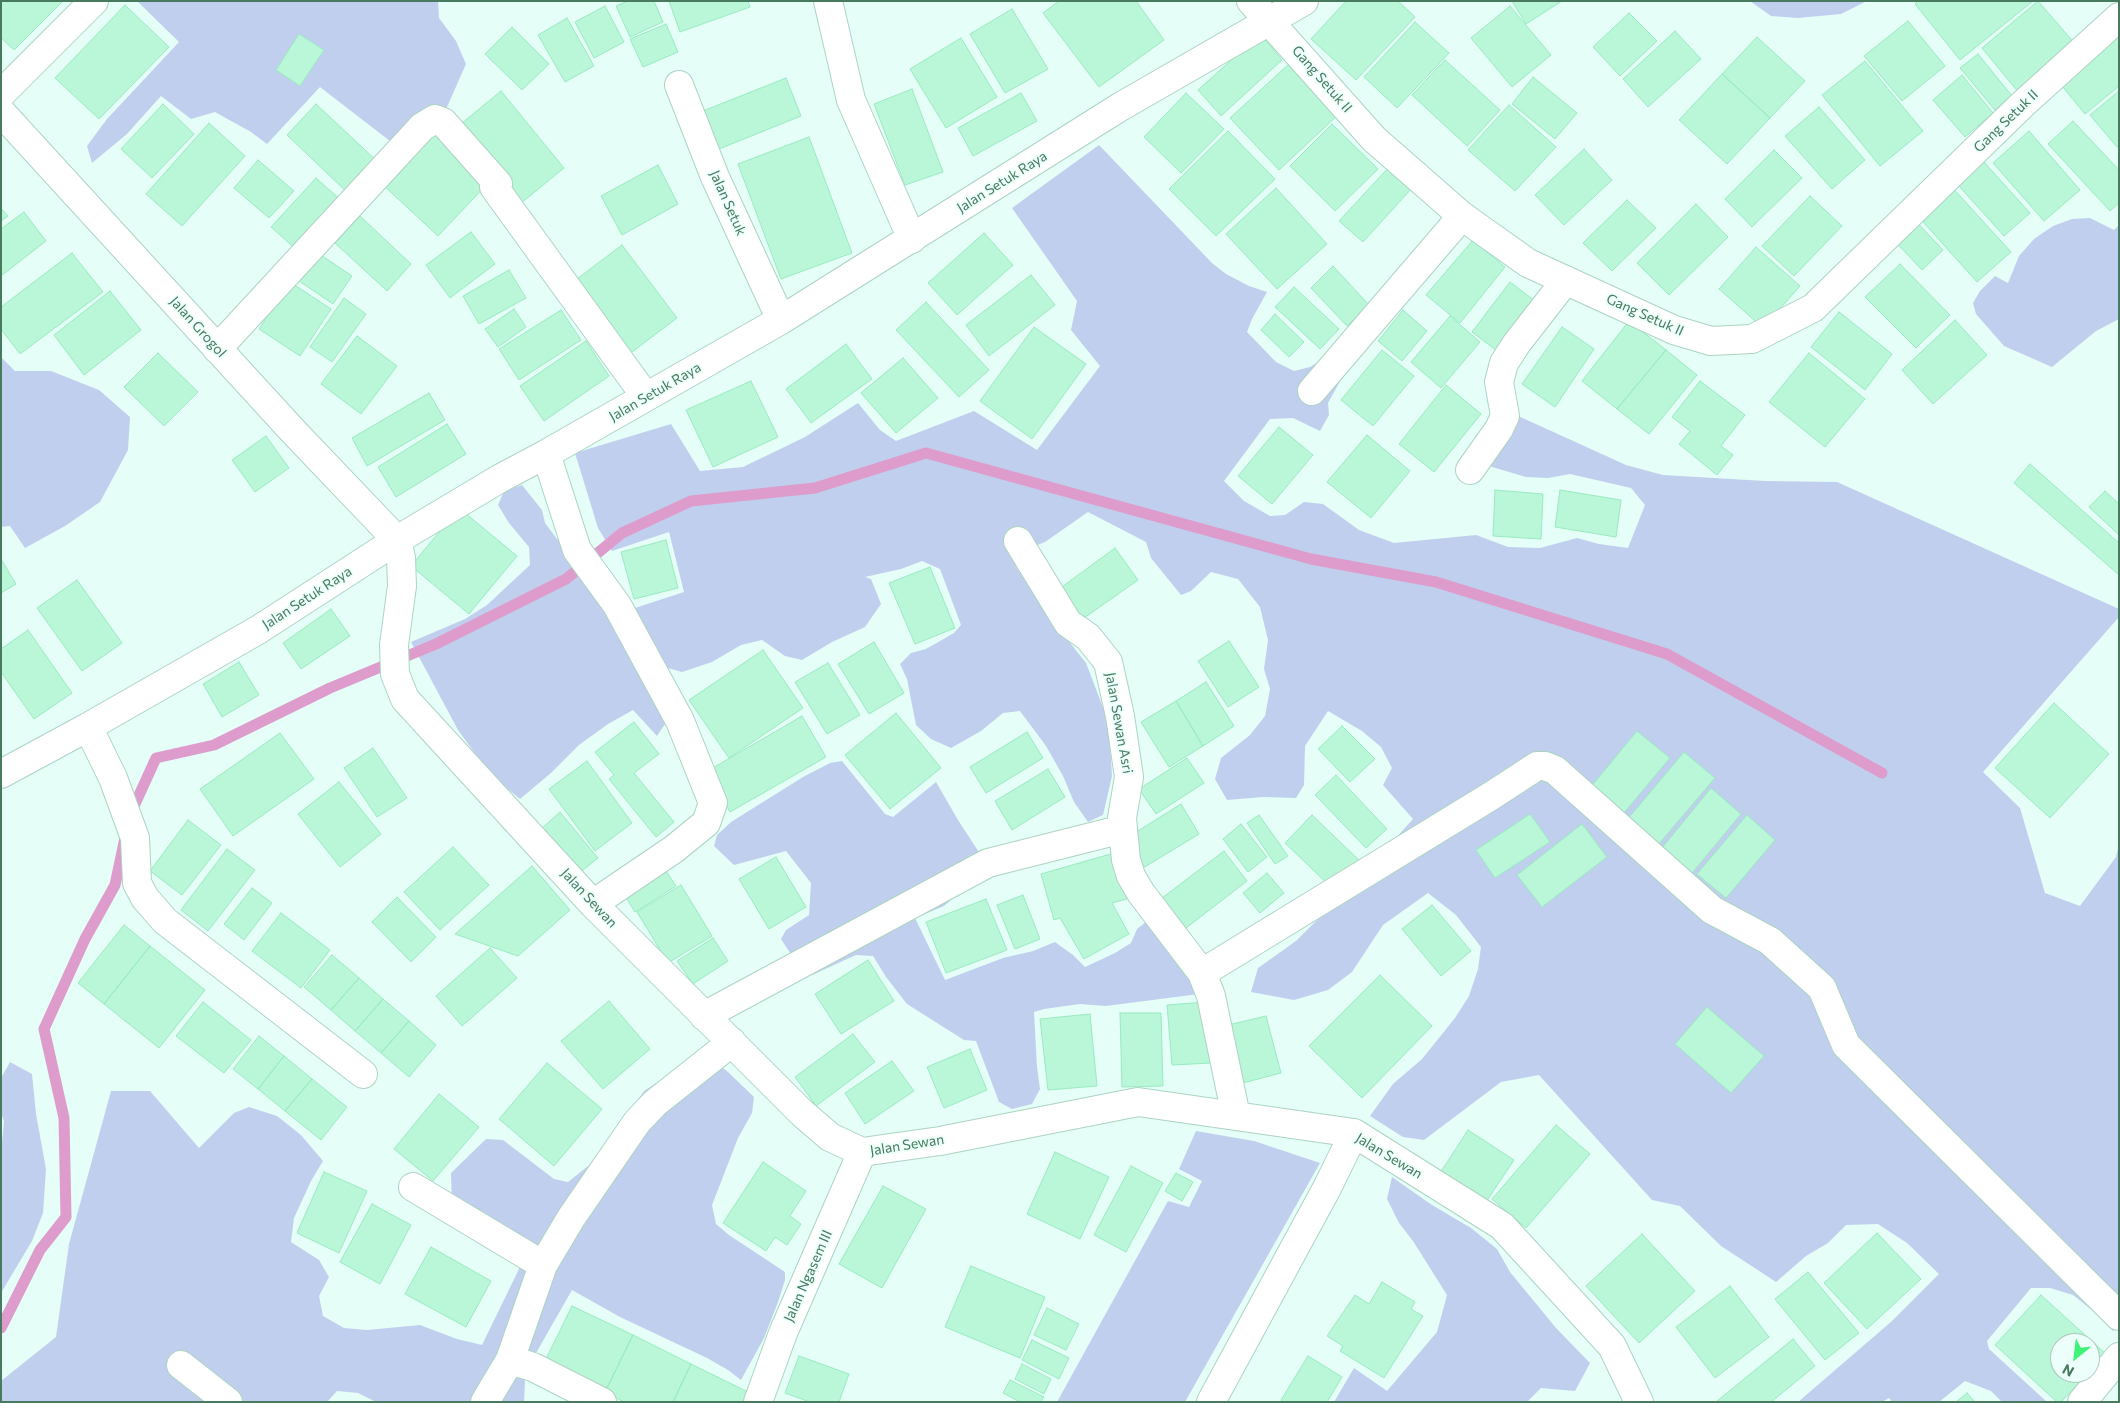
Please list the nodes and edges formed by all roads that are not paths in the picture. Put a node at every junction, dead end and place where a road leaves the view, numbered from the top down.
1 (94, 1) edge
2 (828, 1) edge
3 (1251, 1) edge
4 (1304, 1) edge
5 (2119, 17) edge
6 (1270, 21) junction
7 (679, 85) dead end
8 (1, 94) edge
9 (1, 112) edge
10 (1462, 216) junction
11 (912, 239) junction
12 (1566, 280) junction
13 (781, 320) junction
14 (217, 349) junction
15 (1312, 391) dead end
16 (646, 398) junction
17 (546, 454) junction
18 (1470, 470) dead end
19 (397, 540) junction
20 (1018, 541) dead end
21 (88, 727) junction
22 (1, 774) edge
23 (1123, 829) junction
24 (593, 904) junction
25 (1202, 973) junction
26 (704, 1016) junction
27 (732, 1042) junction
28 (362, 1074) dead end
29 (1236, 1116) junction
30 (1354, 1134) junction
31 (862, 1152) junction
32 (413, 1187) dead end
33 (543, 1265) junction
34 (2119, 1316) edge
35 (2119, 1357) edge
36 (510, 1360) junction
37 (181, 1365) dead end
38 (228, 1402) edge
39 (485, 1402) edge
40 (602, 1402) edge
41 (758, 1402) edge
42 (1211, 1402) edge
43 (1640, 1402) edge
44 (2082, 1402) edge

1 - 8 street
2 - 11 street
3 - 6 street, Gang Setuk II
4 - 6 street, Jalan Setuk Raya
5 - 12 street, Gang Setuk II
6 - 10 street, Gang Setuk II
6 - 11 street, Jalan Setuk Raya
7 - 13 street, Jalan Setuk
9 - 14 street, Jalan Grogol
10 - 12 street, Gang Setuk II
10 - 15 street
11 - 13 street, Jalan Setuk Raya
12 - 18 street
13 - 16 street, Jalan Setuk Raya
14 - 16 street
14 - 19 street, Jalan Grogol
16 - 17 street, Jalan Setuk Raya
17 - 19 street, Jalan Setuk Raya
17 - 24 street
19 - 21 street, Jalan Setuk Raya
19 - 24 street, Jalan Sewan
20 - 23 street, Jalan Sewan Asri
21 - 22 street, Jalan Setuk Raya
21 - 28 street
23 - 25 street, Jalan Sewan Asri
23 - 26 street
24 - 26 street, Jalan Sewan
25 - 29 street, Jalan Sewan Asri
25 - 34 street
26 - 27 street, Jalan Sewan
27 - 31 street, Jalan Sewan
27 - 33 street
29 - 30 street, Jalan Sewan
29 - 31 street, Jalan Sewan
30 - 42 street
30 - 43 street, Jalan Sewan
31 - 41 street, Jalan Ngasem III
32 - 33 street
33 - 36 street
35 - 44 street
36 - 39 street
36 - 40 street
37 - 38 street

